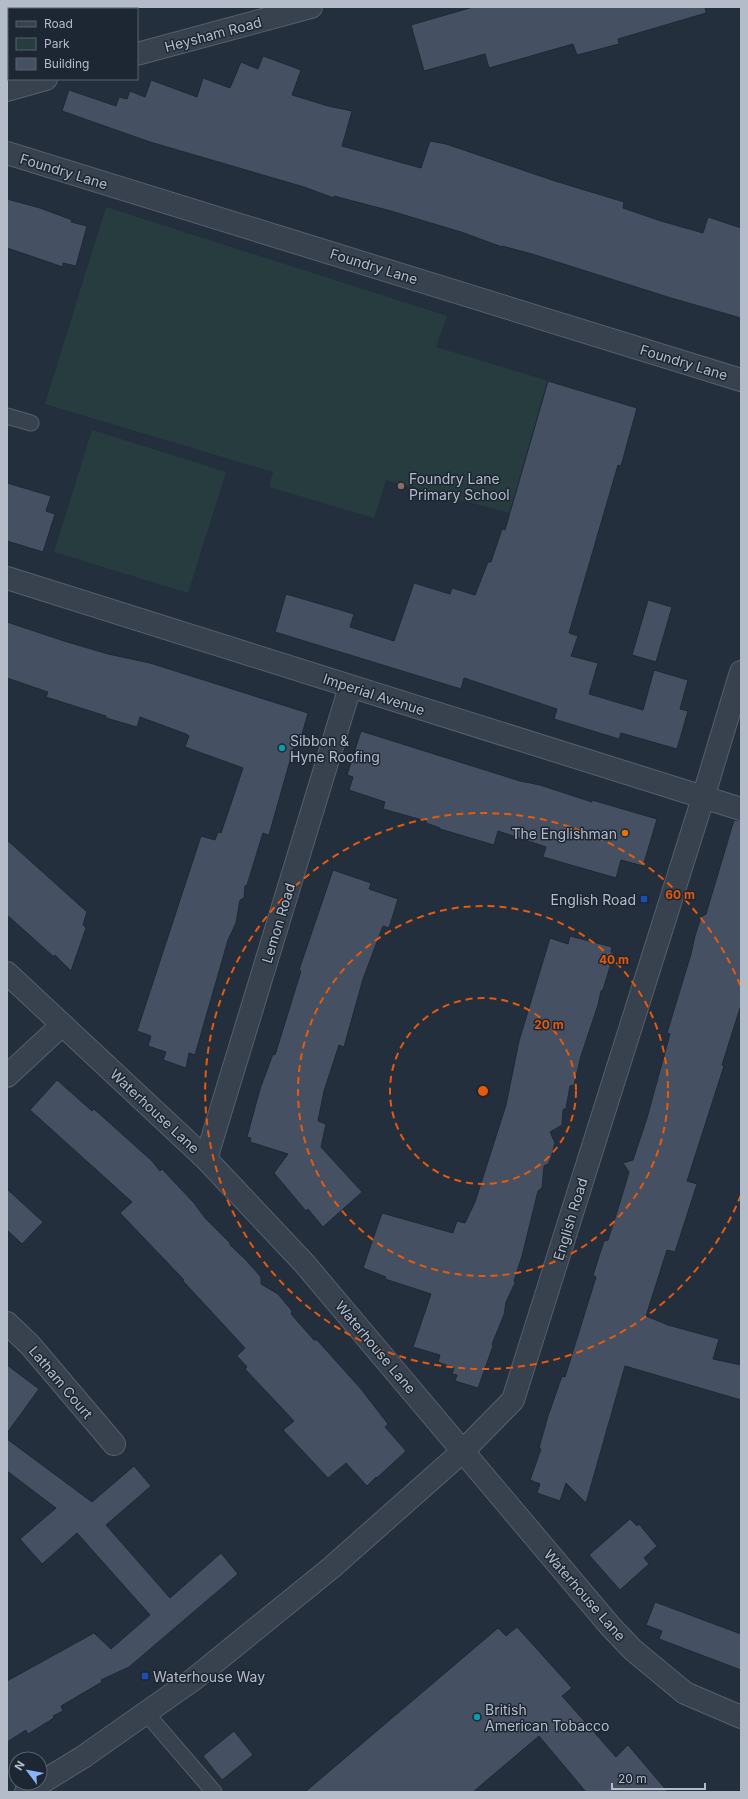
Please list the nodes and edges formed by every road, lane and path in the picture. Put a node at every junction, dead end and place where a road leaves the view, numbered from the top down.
1 (311, 7) edge
2 (138, 54) edge
3 (42, 80) edge
4 (7, 90) edge
5 (7, 153) edge
6 (741, 380) edge
7 (7, 416) edge
8 (31, 423) dead end
9 (7, 578) edge
10 (741, 672) edge
11 (350, 687) junction
12 (703, 798) junction
13 (741, 809) edge
14 (7, 974) edge
15 (62, 1025) junction
16 (7, 1076) edge
17 (206, 1159) junction
18 (7, 1323) edge
19 (114, 1444) dead end
20 (463, 1451) junction
21 (146, 1713) junction
22 (741, 1717) edge
23 (26, 1792) edge
24 (214, 1792) edge

1 - 2 street, Heysham Road
3 - 4 street
5 - 6 street, Foundry Lane
7 - 8 lane
9 - 11 street, Imperial Avenue
10 - 12 street, English Road
11 - 12 street, Imperial Avenue
11 - 17 street, Lemon Road
12 - 13 street, Imperial Avenue
12 - 20 street, English Road
14 - 15 street, Waterhouse Lane
15 - 16 street
15 - 17 street, Waterhouse Lane
17 - 20 street, Waterhouse Lane
18 - 19 street, Latham Court
20 - 21 street
20 - 22 street, Waterhouse Lane
21 - 23 street
21 - 24 lane

